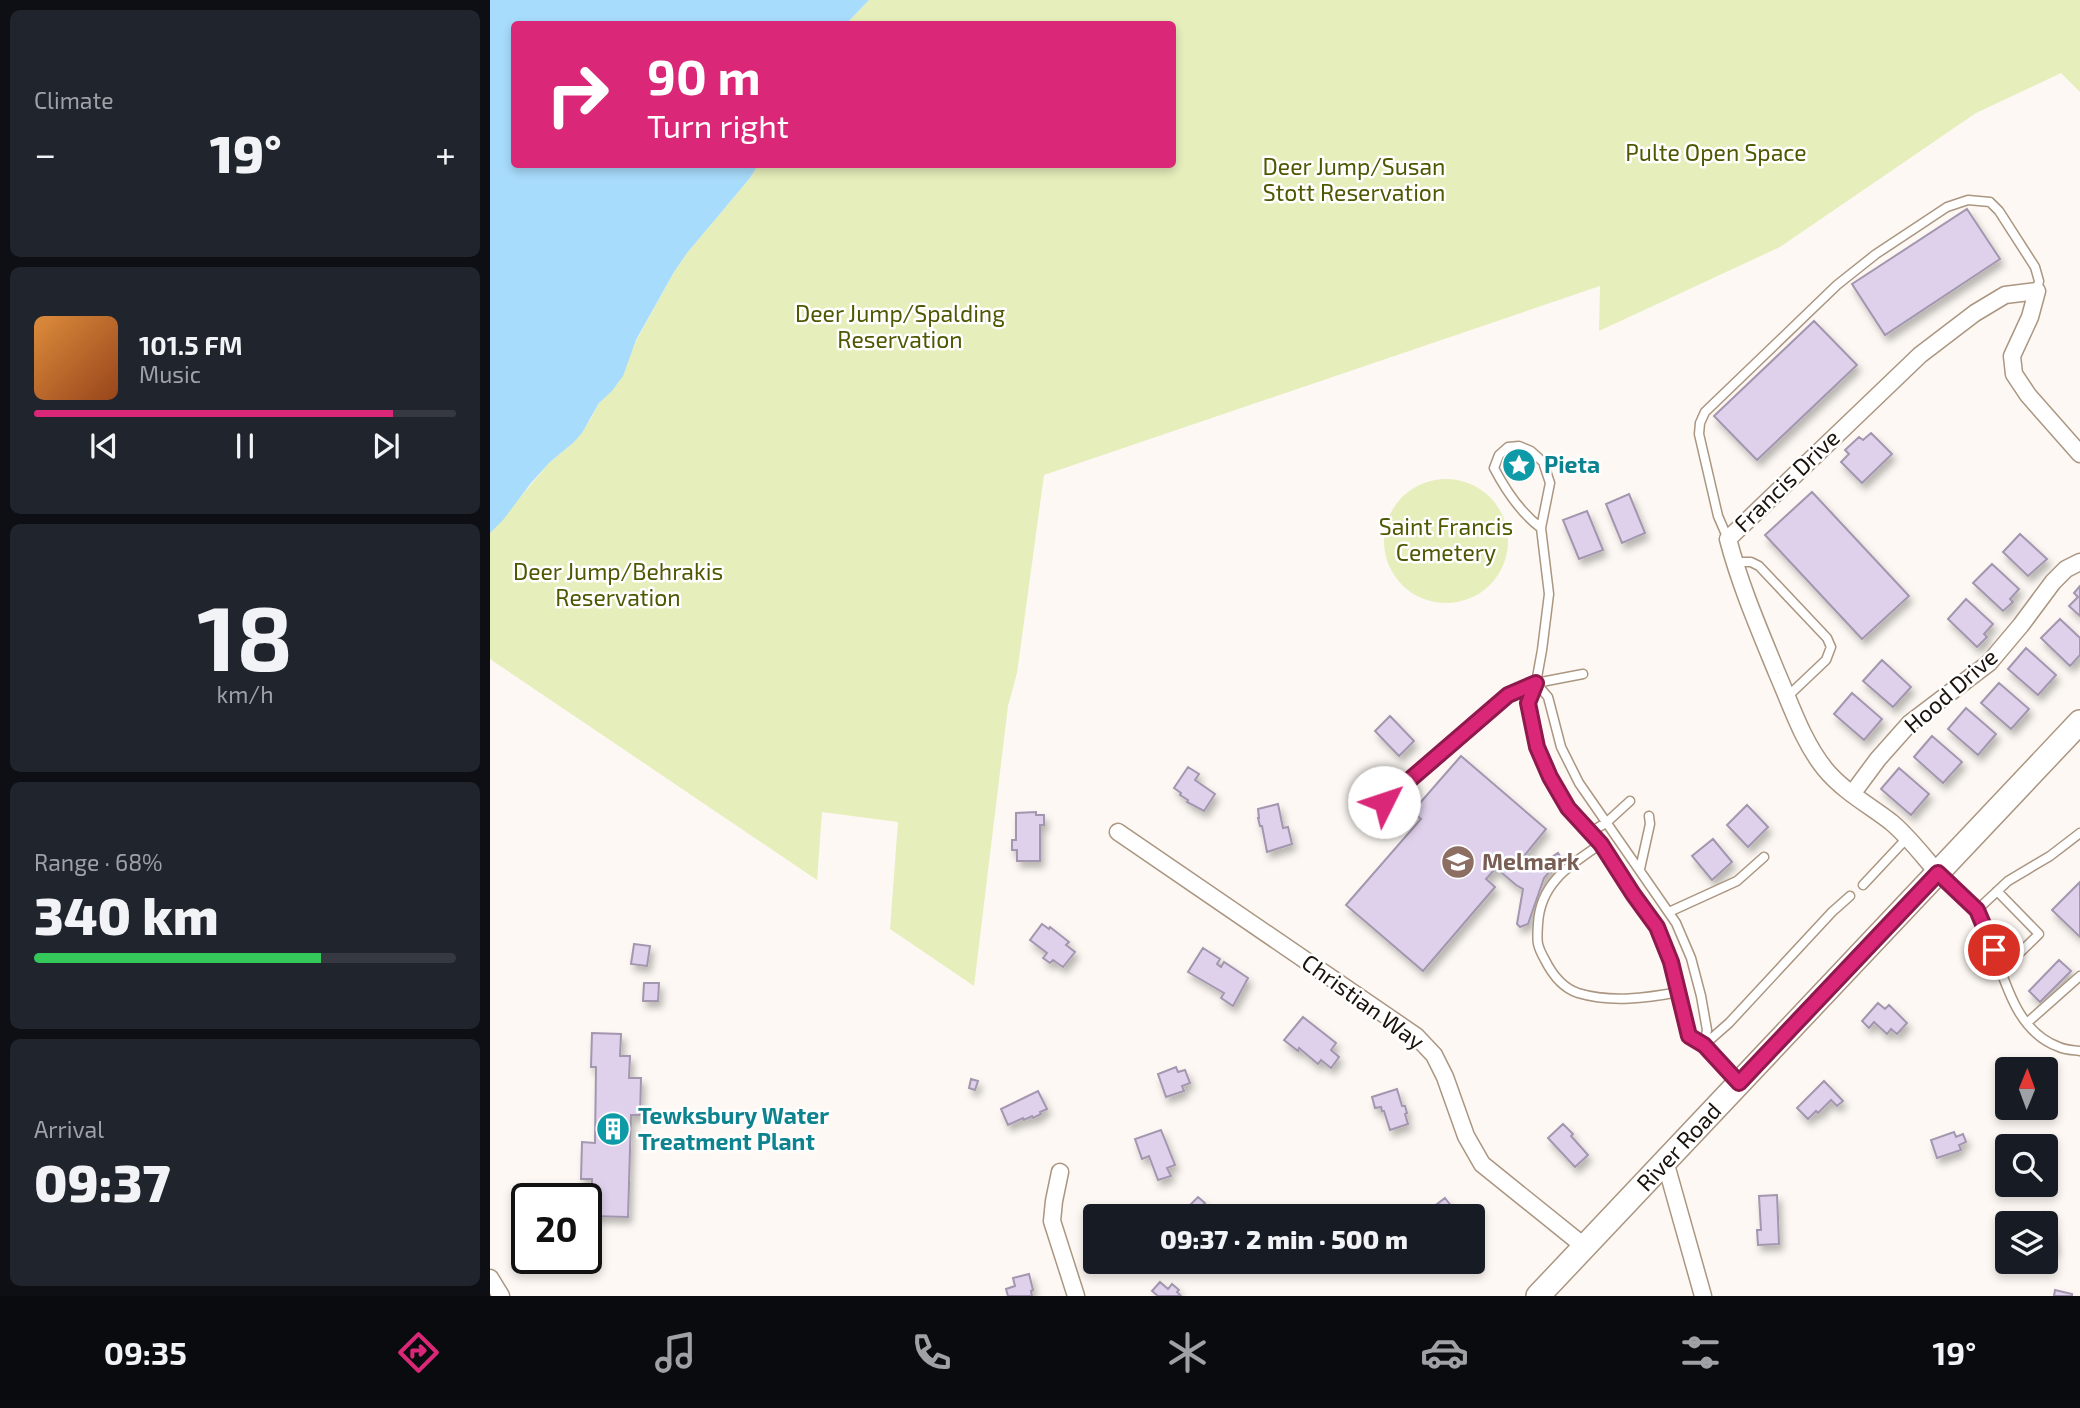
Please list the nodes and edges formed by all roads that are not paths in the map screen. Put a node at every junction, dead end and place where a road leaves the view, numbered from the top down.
1 (2037, 291) junction
2 (2080, 454) edge
3 (1541, 528) junction
4 (1728, 538) junction
5 (1734, 562) junction
6 (2080, 562) edge
7 (1583, 674) dead end
8 (1536, 683) junction
9 (1787, 698) junction
10 (2080, 722) edge
11 (1852, 794) junction
12 (1630, 801) dead end
13 (1384, 802) dead end
14 (1649, 816) dead end
15 (1607, 822) junction
16 (1118, 832) dead end
17 (1591, 832) junction
18 (2080, 834) edge
19 (1907, 838) junction
20 (1601, 844) junction
21 (1764, 857) dead end
22 (1640, 869) junction
23 (1938, 873) junction
24 (1863, 885) dead end
25 (1997, 891) junction
26 (1850, 896) dead end
27 (1977, 910) junction
28 (1669, 912) junction
29 (2001, 971) junction
30 (2080, 976) edge
31 (1679, 992) junction
32 (2028, 1023) junction
33 (1704, 1045) junction
34 (2080, 1051) edge
35 (1739, 1083) junction
36 (1665, 1161) junction
37 (1060, 1172) dead end
38 (1585, 1247) junction
39 (490, 1278) edge
40 (501, 1296) edge
41 (1076, 1296) edge
42 (1538, 1296) edge
43 (1703, 1296) edge

1 - 2 street
1 - 4 street, Francis Drive
1 - 4 lane
3 - 3 lane
3 - 8 lane
4 - 5 street, Francis Drive
5 - 9 street, Francis Drive
5 - 9 lane
6 - 11 street, Hood Drive
7 - 8 lane
8 - 13 lane
8 - 15 lane
8 - 17 lane
9 - 11 street, Francis Drive
10 - 23 main road, River Road
11 - 19 street, Francis Drive
12 - 15 lane
14 - 22 lane
15 - 17 lane
15 - 22 lane
16 - 38 street, Christian Way
17 - 20 lane
18 - 25 lane
19 - 23 street, Francis Drive
19 - 24 lane
20 - 31 lane
20 - 31 lane
21 - 28 lane
22 - 28 lane
23 - 27 lane
23 - 35 main road, River Road
25 - 27 lane
25 - 29 lane
26 - 33 lane
27 - 29 lane
28 - 33 lane
29 - 32 lane
30 - 32 lane
31 - 33 lane
32 - 34 lane
33 - 35 lane
35 - 36 main road, River Road
36 - 38 main road, River Road
36 - 43 street
37 - 41 street
38 - 42 main road, River Road
39 - 40 street

